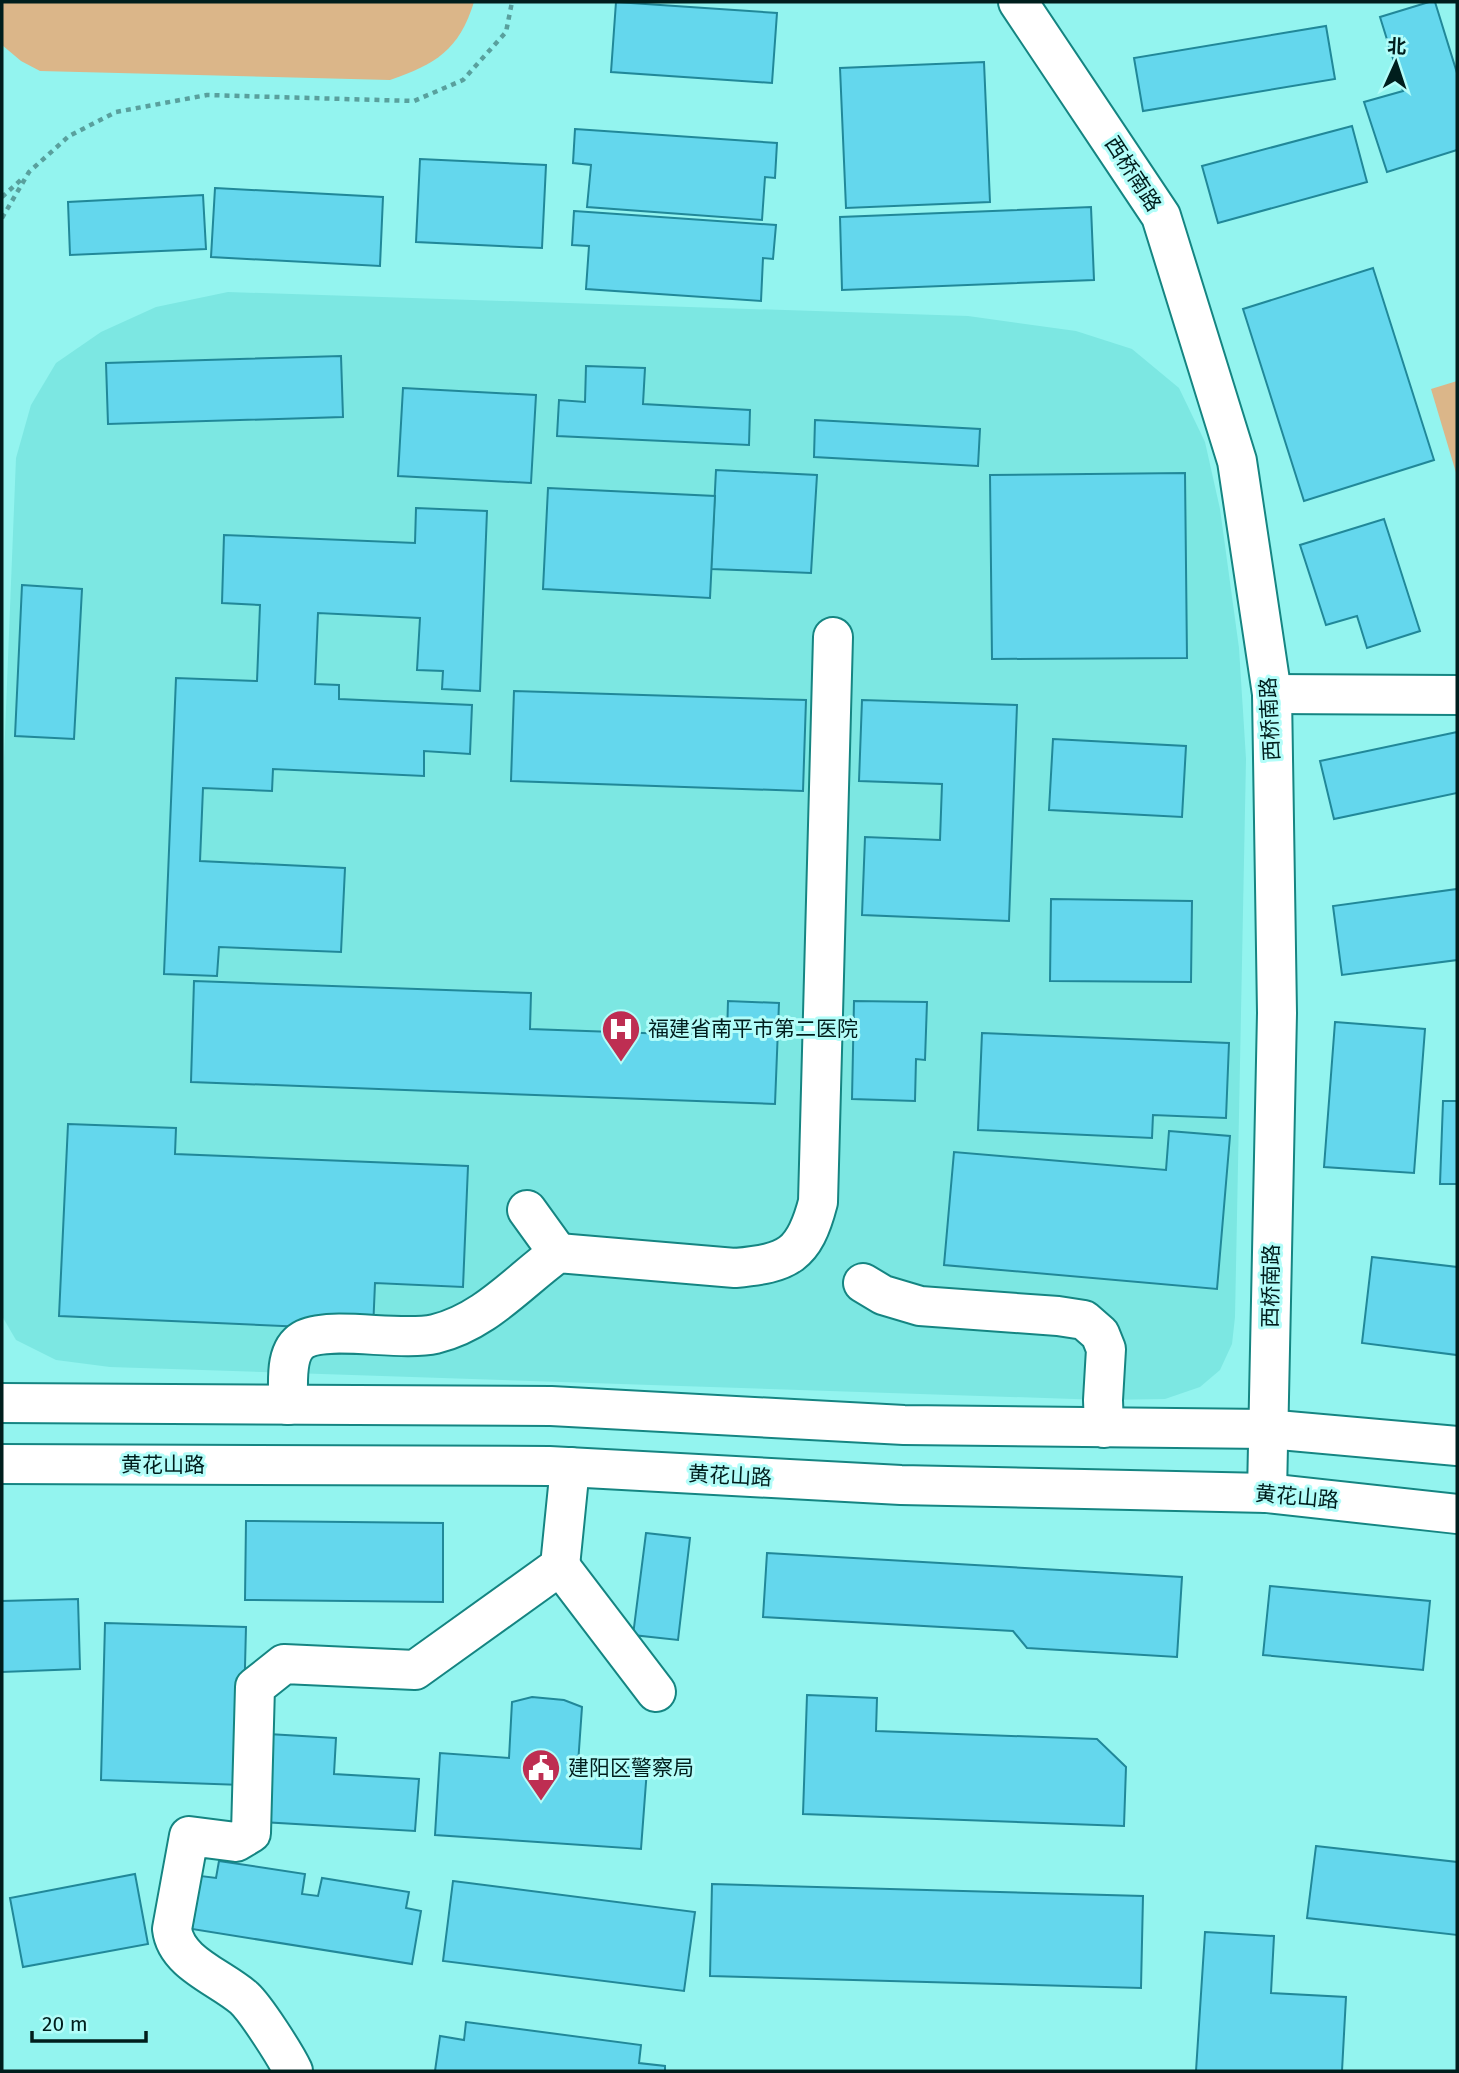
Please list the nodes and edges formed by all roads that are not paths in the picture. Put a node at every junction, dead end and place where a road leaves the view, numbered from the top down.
1 (1018, 2) edge
2 (833, 637) dead end
3 (1272, 694) junction
4 (1457, 695) edge
5 (527, 1210) dead end
6 (558, 1253) junction
7 (863, 1283) dead end
8 (2, 1403) edge
9 (288, 1405) junction
10 (1104, 1427) junction
11 (1267, 1429) junction
12 (1457, 1446) edge
13 (2, 1464) edge
14 (570, 1467) junction
15 (1267, 1493) junction
16 (1457, 1514) edge
17 (560, 1566) junction
18 (656, 1692) dead end
19 (293, 2071) edge

1 - 3 main road, 西桥南路
2 - 6 main road
3 - 4 main road
3 - 11 main road, 西桥南路
5 - 6 main road
6 - 9 main road
7 - 10 main road
8 - 9 main road
9 - 10 main road
10 - 11 main road
11 - 12 main road
11 - 15 main road, 西桥南路
13 - 14 main road, 黄花山路
14 - 15 main road, 黄花山路
14 - 17 main road
15 - 16 main road, 黄花山路
17 - 18 main road
17 - 19 main road

